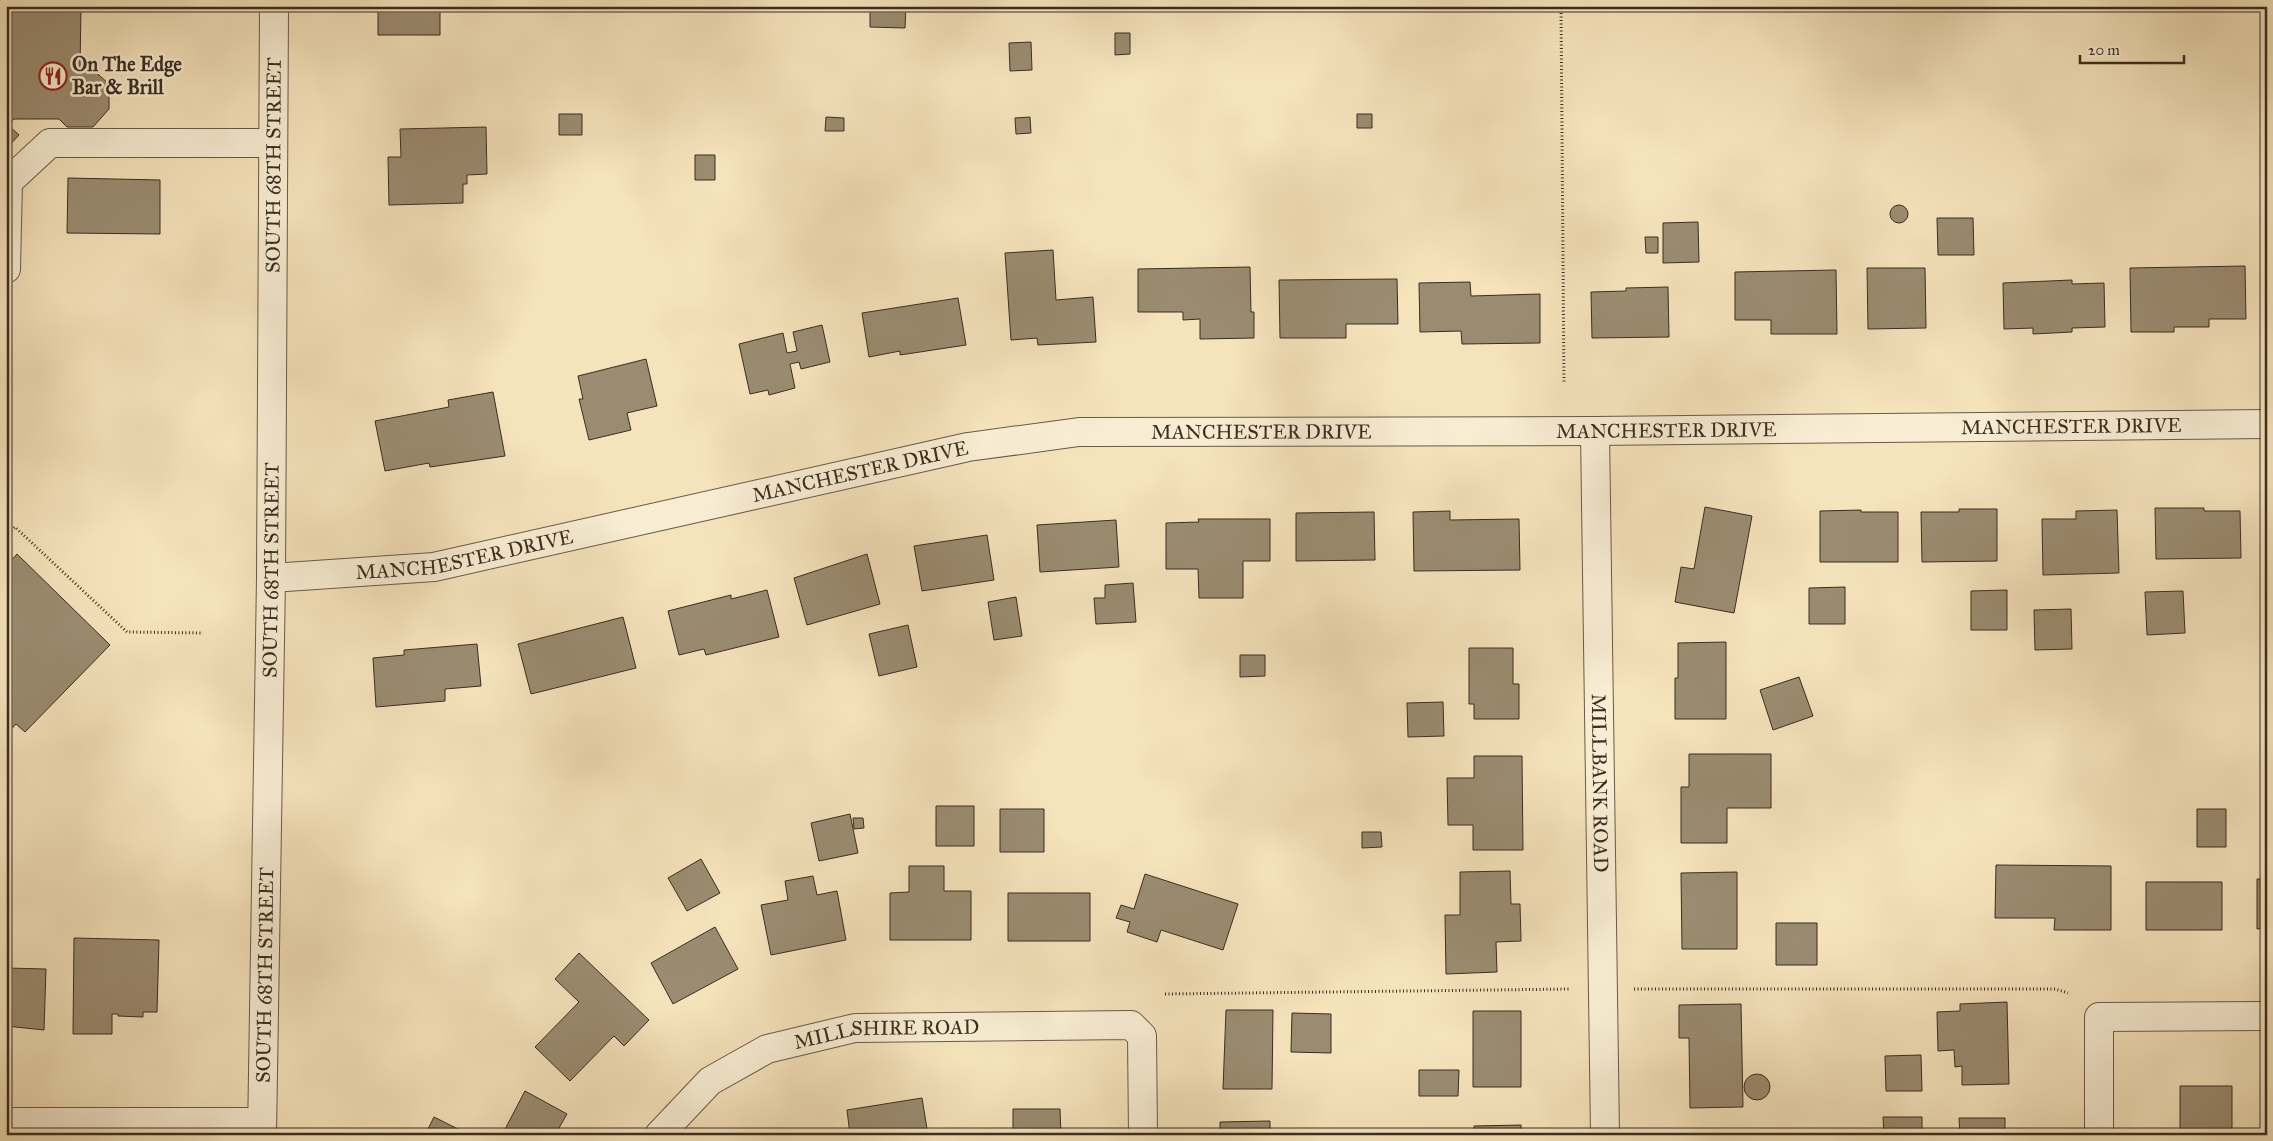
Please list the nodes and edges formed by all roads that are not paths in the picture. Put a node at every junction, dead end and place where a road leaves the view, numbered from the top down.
1 (274, 6) edge
2 (273, 143) junction
3 (6, 269) edge
4 (2267, 424) edge
5 (1595, 431) junction
6 (270, 578) junction
7 (2267, 1016) edge
8 (6, 1122) edge
9 (262, 1129) edge
10 (660, 1135) edge
11 (1143, 1135) edge
12 (1605, 1135) edge
13 (2099, 1135) edge

1 - 2 street, SOUTH 68TH STREET
2 - 3 street
2 - 6 street, SOUTH 68TH STREET
4 - 5 street, MANCHESTER DRIVE
5 - 6 street, MANCHESTER DRIVE
5 - 12 street, MILLBANK ROAD
6 - 9 street, SOUTH 68TH STREET
7 - 13 street
8 - 9 street
10 - 11 street, MILLSHIRE ROAD

